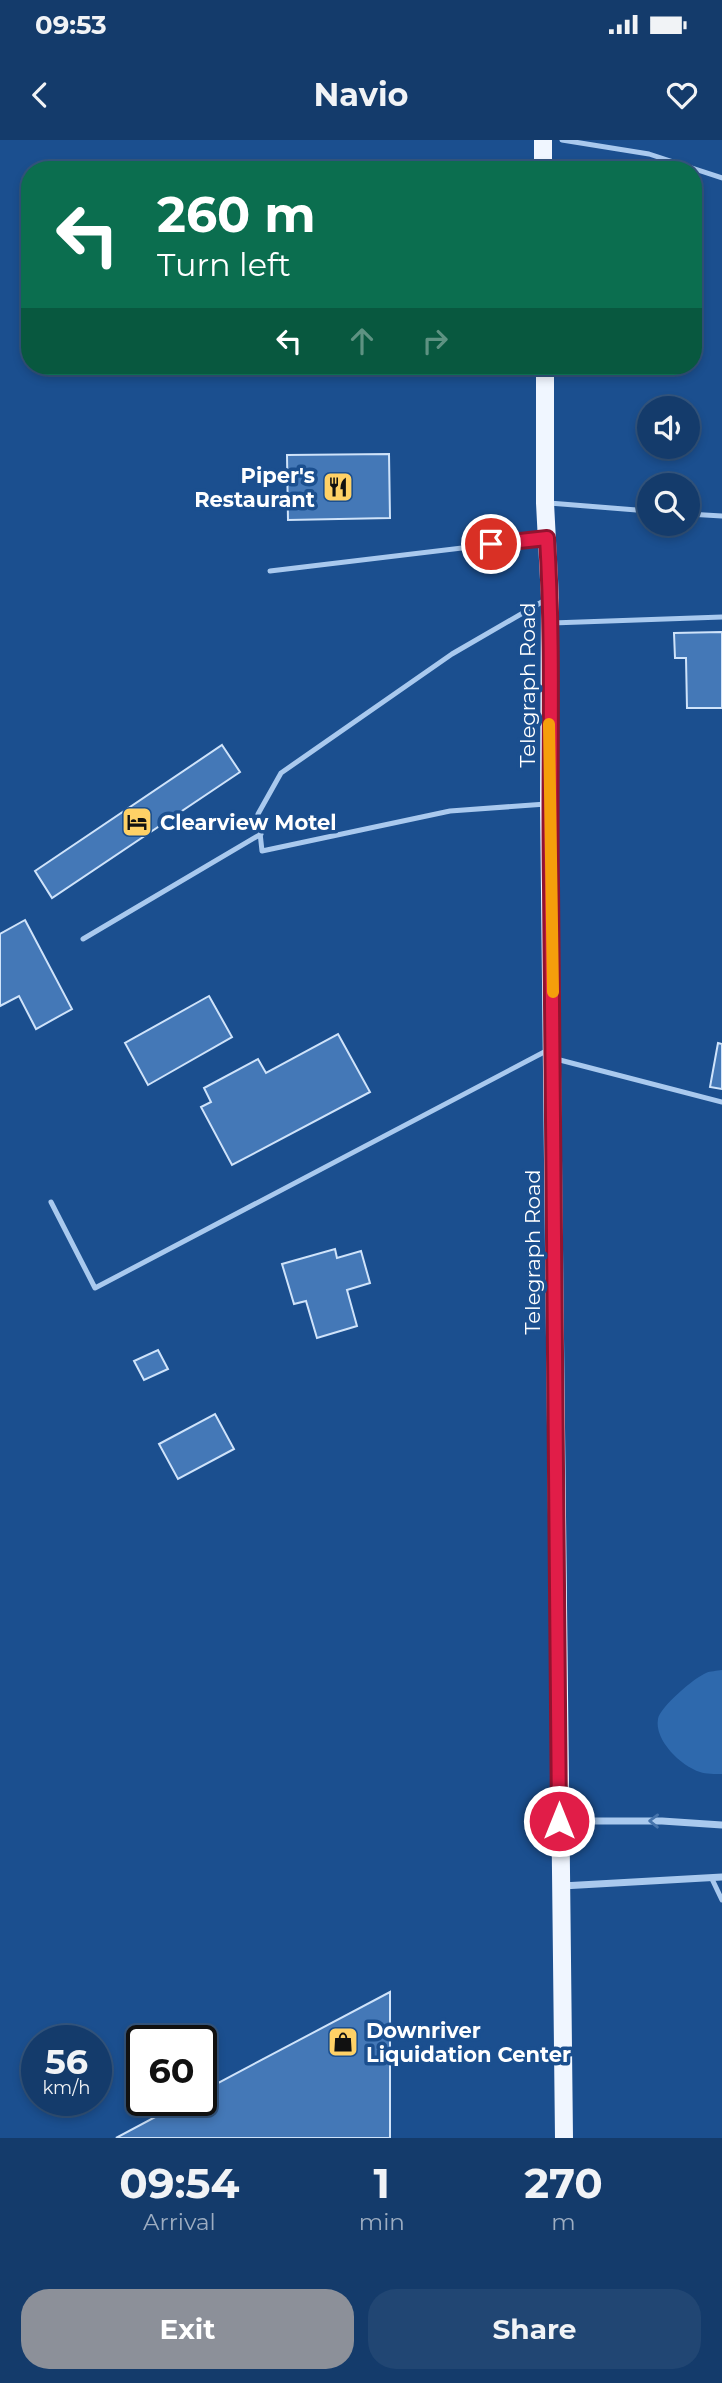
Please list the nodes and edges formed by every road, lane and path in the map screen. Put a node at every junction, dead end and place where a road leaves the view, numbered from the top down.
1 (543, 140) edge
2 (562, 140) edge
3 (543, 161) edge
4 (670, 161) edge
5 (702, 171) edge
6 (722, 178) edge
7 (545, 375) edge
8 (545, 503) junction
9 (637, 510) edge
10 (700, 515) edge
11 (722, 516) edge
12 (547, 538) junction
13 (270, 571) dead end
14 (550, 598) junction
15 (722, 617) edge
16 (549, 623) junction
17 (549, 804) junction
18 (261, 834) junction
19 (83, 939) dead end
20 (553, 1053) junction
21 (722, 1102) edge
22 (51, 1202) dead end
23 (559, 1821) junction
24 (722, 1825) edge
25 (722, 1877) edge
26 (712, 1879) junction
27 (561, 1886) junction
28 (722, 1900) edge
29 (564, 2138) edge

1 - 3 main road
2 - 4 lane
5 - 6 lane
7 - 8 main road, Telegraph Road
8 - 9 lane
8 - 12 main road, Telegraph Road
10 - 11 lane
12 - 13 lane
12 - 14 main road, Telegraph Road
14 - 16 main road, Telegraph Road
14 - 18 lane
15 - 16 lane
16 - 17 main road, Telegraph Road
17 - 18 lane
17 - 20 main road, Telegraph Road
18 - 19 lane
20 - 21 lane
20 - 22 lane
20 - 23 main road, Telegraph Road
24 -> 23 street
23 - 27 main road, Telegraph Road
25 - 26 street
26 - 27 street
26 - 28 lane
27 - 29 main road, Telegraph Road

